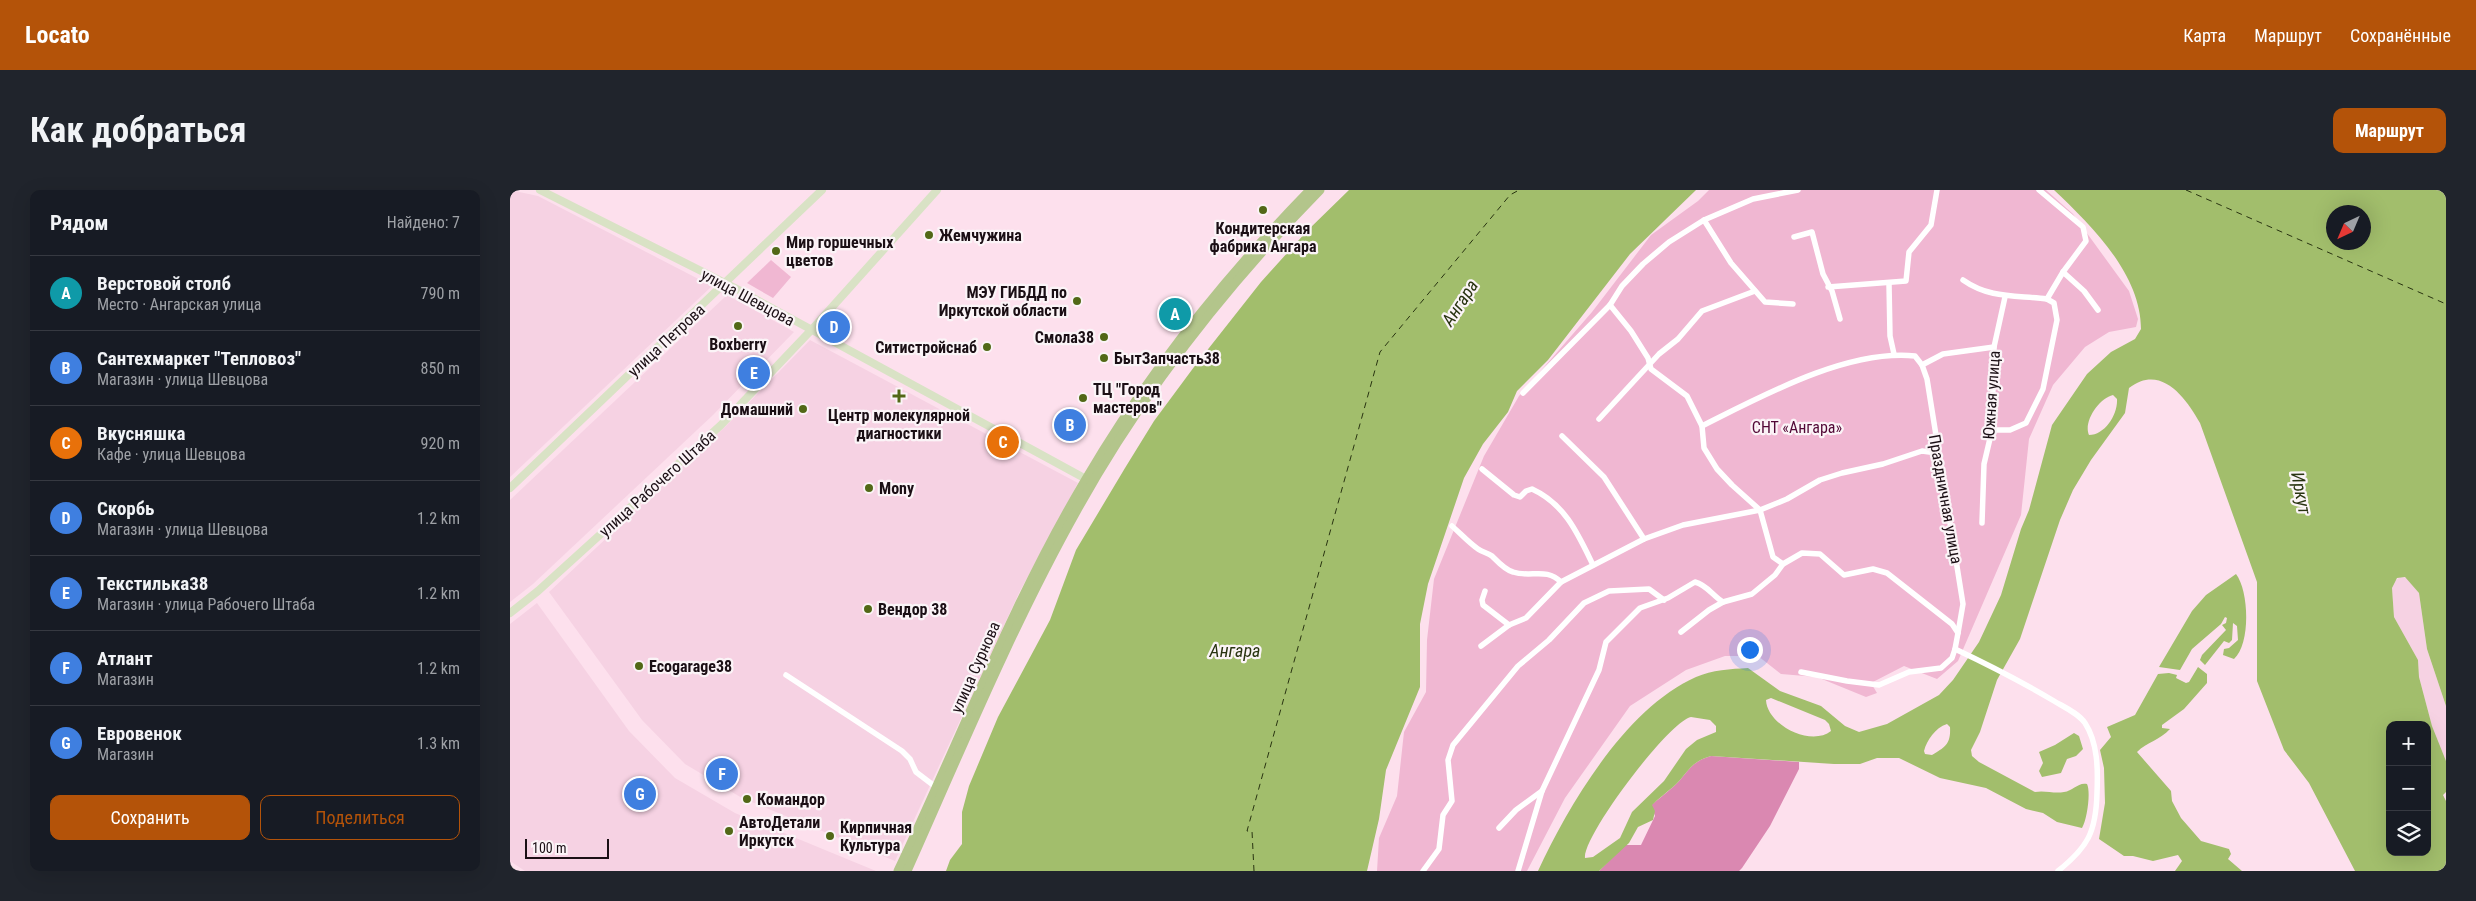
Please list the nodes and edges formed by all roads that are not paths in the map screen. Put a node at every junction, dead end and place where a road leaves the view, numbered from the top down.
1 (540, 190) edge
2 (822, 190) edge
3 (937, 190) edge
4 (1310, 190) edge
5 (1320, 190) edge
6 (1798, 190) edge
7 (1937, 190) edge
8 (2039, 190) edge
9 (1704, 220) junction
10 (1794, 237) dead end
11 (2063, 272) junction
12 (1963, 280) dead end
13 (726, 283) junction
14 (1889, 284) junction
15 (1828, 287) junction
16 (1755, 291) junction
17 (2005, 297) junction
18 (2047, 300) junction
19 (1610, 304) junction
20 (1793, 304) dead end
21 (2098, 310) dead end
22 (1840, 319) dead end
23 (810, 330) junction
24 (1994, 347) junction
25 (1894, 354) junction
26 (1922, 365) junction
27 (1650, 366) junction
28 (1523, 393) dead end
29 (1599, 419) dead end
30 (1702, 426) junction
31 (1992, 430) junction
32 (1562, 436) dead end
33 (1937, 453) junction
34 (1482, 469) dead end
35 (1090, 480) junction
36 (510, 488) edge
37 (1760, 510) junction
38 (1982, 523) dead end
39 (1452, 526) dead end
40 (1644, 538) junction
41 (1593, 564) junction
42 (1783, 564) junction
43 (1561, 582) junction
44 (1485, 591) dead end
45 (1664, 600) junction
46 (1723, 602) junction
47 (510, 613) edge
48 (1508, 624) junction
49 (1681, 632) dead end
50 (1958, 633) junction
51 (1481, 646) dead end
52 (1958, 651) junction
53 (1801, 672) dead end
54 (786, 675) dead end
55 (937, 788) junction
56 (1542, 791) junction
57 (1499, 828) dead end
58 (898, 871) edge
59 (907, 871) edge
60 (1423, 871) edge
61 (1518, 871) edge
62 (2058, 871) edge

1 - 13 main road, улица Шевцова
2 - 13 main road, улица Петрова
3 - 23 main road, улица Рабочего Штаба
4 - 35 main road
5 - 35 main road
6 - 9 street
7 - 14 street
8 - 11 street
9 - 16 street
9 - 19 street
10 - 15 street
11 - 18 street
11 - 21 street
12 - 17 street
13 - 23 main road, улица Шевцова
13 - 36 main road, улица Петрова
14 - 15 street
14 - 25 street
15 - 22 street
16 - 20 street
16 - 27 street
17 - 18 street
17 - 24 street, Южная улица
18 - 31 street
19 - 27 street
19 - 28 street
23 - 35 main road, улица Шевцова
23 - 47 main road, улица Рабочего Штаба
24 - 26 street
24 - 31 street, Южная улица
25 - 26 street
25 - 30 street
26 - 33 street, Праздничная улица
27 - 29 street
27 - 30 street
30 - 37 street
31 - 38 street, Южная улица
32 - 40 street
33 - 37 street
33 - 50 street, Праздничная улица
34 - 41 street
35 - 55 main road, улица Сурнова
35 - 59 main road, улица Сурнова
37 - 40 street
37 - 42 street
39 - 43 street
40 - 41 street
41 - 43 street
42 - 46 street
42 - 50 street
43 - 48 street
44 - 48 street
45 - 46 street
45 - 56 street
45 - 60 street
46 - 49 street
48 - 51 street
50 - 52 street, Праздничная улица
52 - 53 street
52 - 62 street
54 - 55 street
55 - 58 main road, улица Сурнова
56 - 57 street
56 - 61 street

